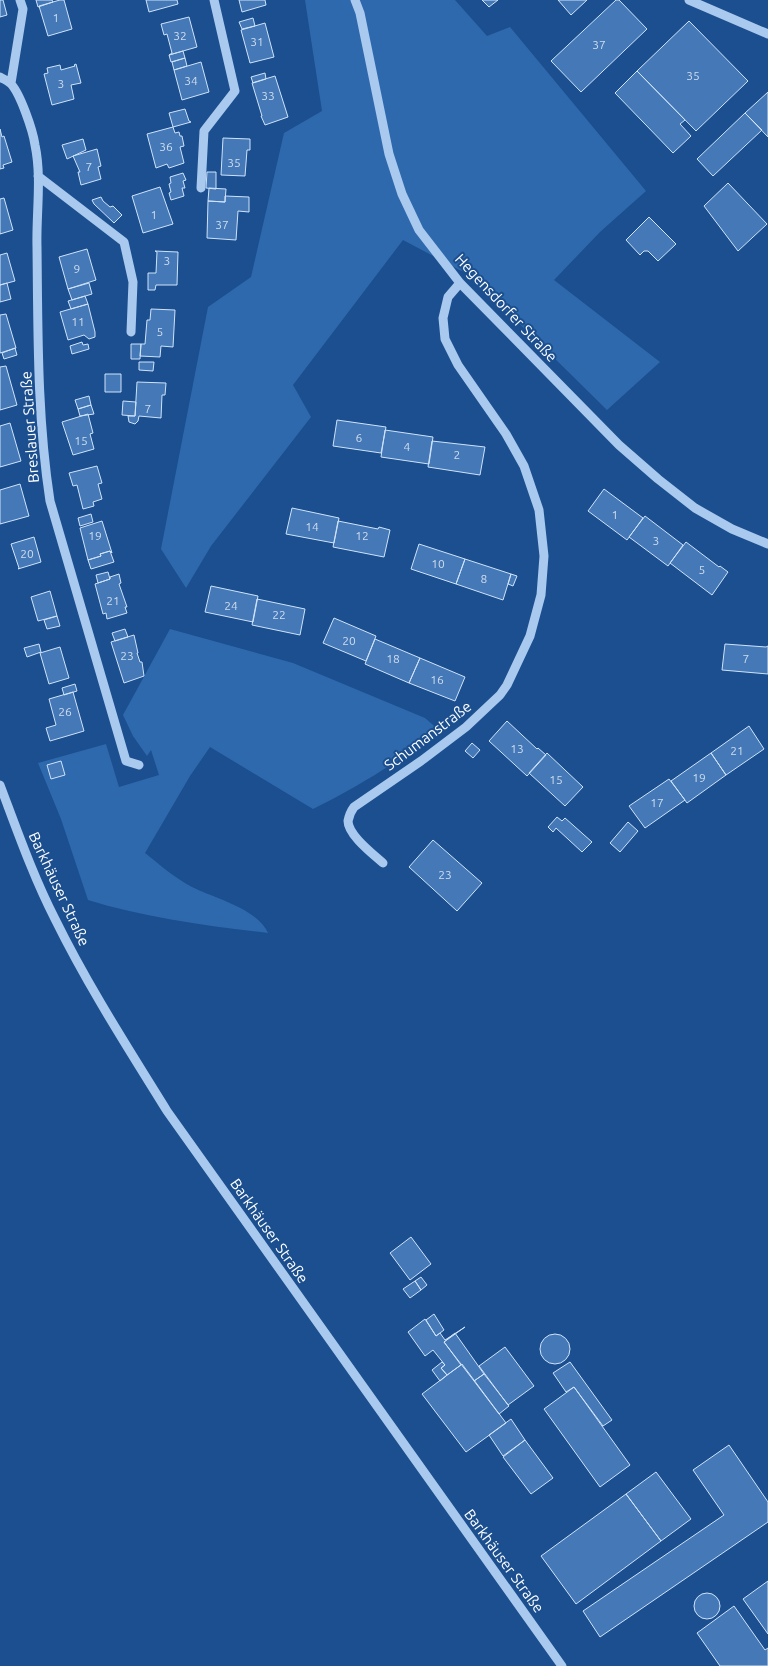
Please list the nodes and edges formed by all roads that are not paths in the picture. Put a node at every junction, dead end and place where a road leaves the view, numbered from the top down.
1 (20, 0) edge
2 (214, 0) edge
3 (355, 0) edge
4 (689, 0) edge
5 (768, 34) edge
6 (0, 77) edge
7 (11, 83) junction
8 (38, 176) junction
9 (201, 188) dead end
10 (460, 283) junction
11 (132, 332) dead end
12 (768, 544) edge
13 (139, 765) dead end
14 (0, 785) edge
15 (383, 863) dead end
16 (562, 1666) edge

1 - 7 street
2 - 9 street
3 - 10 street, Hegensdorfer Straße
4 - 5 street
6 - 7 street
7 - 8 street, Breslauer Straße
8 - 11 street
8 - 13 street, Breslauer Straße
10 - 12 street, Hegensdorfer Straße
10 - 15 street, Schumanstraße
14 - 16 street, Barkhäuser Straße

